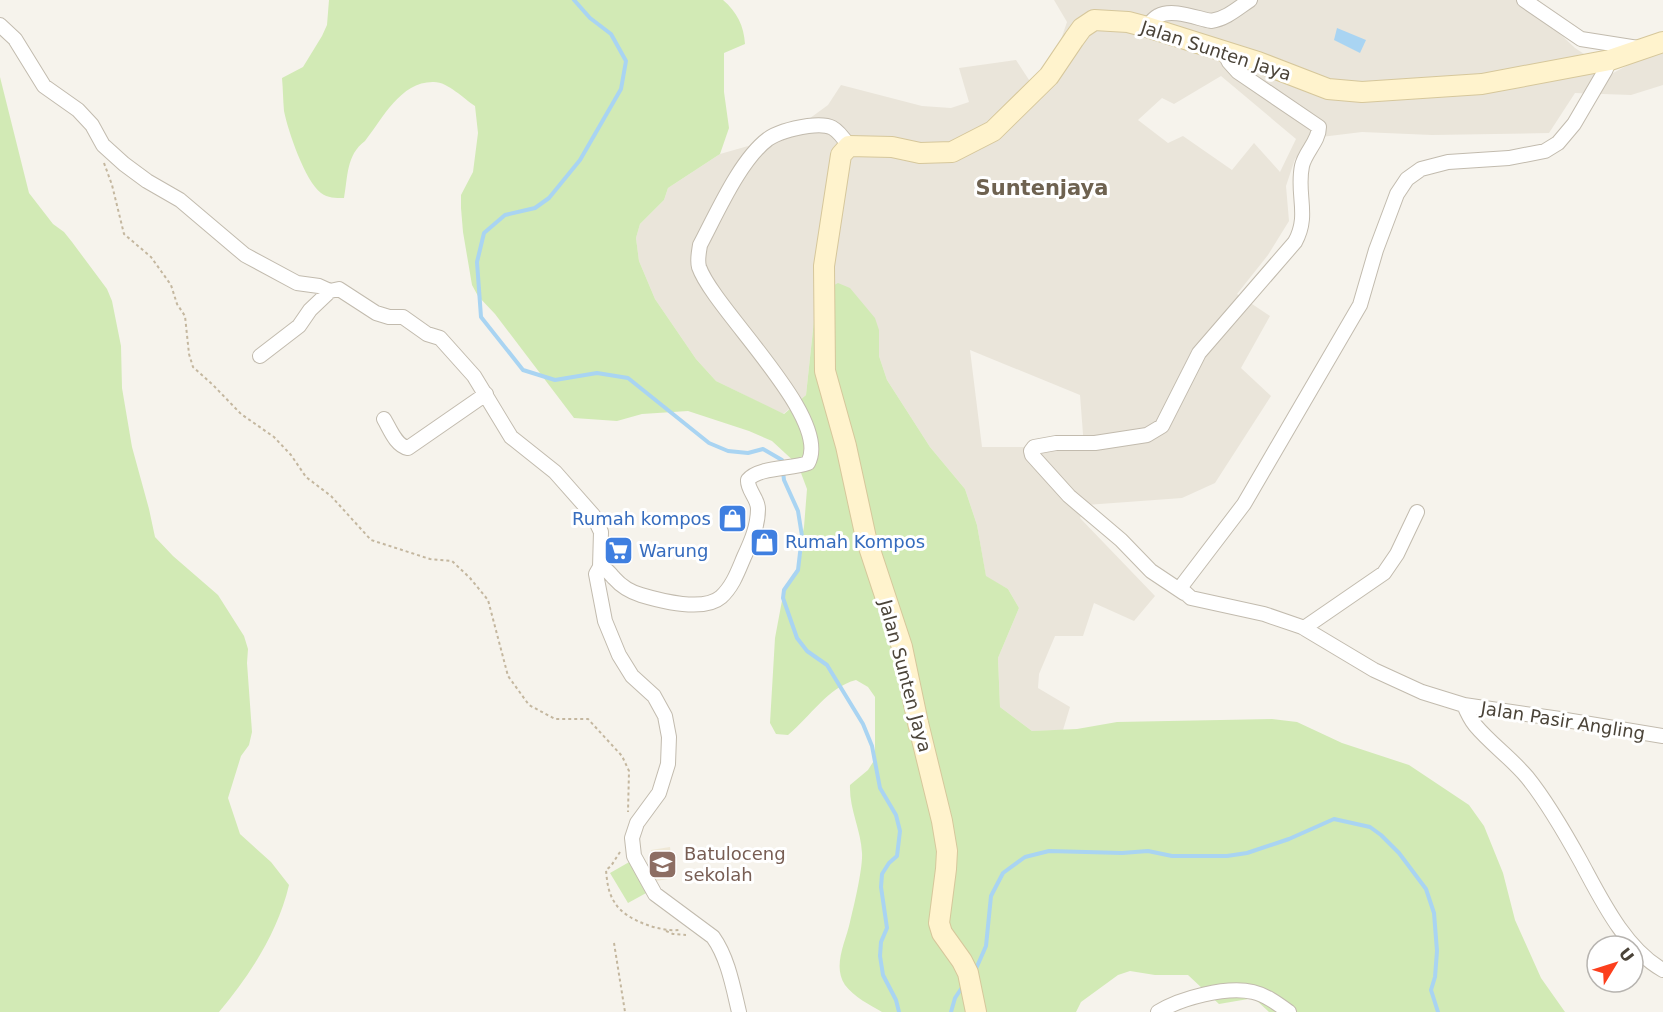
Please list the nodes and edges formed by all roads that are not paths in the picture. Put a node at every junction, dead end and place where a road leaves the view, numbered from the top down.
1 (1250, 0) edge
2 (1524, 0) edge
3 (0, 25) edge
4 (1147, 27) junction
5 (1654, 46) edge
6 (1223, 50) junction
7 (1610, 60) junction
8 (849, 146) junction
9 (330, 291) junction
10 (260, 356) dead end
11 (486, 394) junction
12 (384, 419) dead end
13 (1417, 512) dead end
14 (600, 567) junction
15 (1184, 593) junction
16 (1304, 628) junction
17 (1464, 705) junction
18 (1663, 736) edge
19 (1663, 970) edge
20 (739, 1012) edge
21 (976, 1012) edge
22 (1158, 1012) edge
23 (1289, 1012) edge

1 - 4 street
2 - 5 street
3 - 9 street
4 - 6 main road, Jalan Sunten Jaya
4 - 8 main road, Jalan Sunten Jaya
5 - 7 main road, Jalan Sunten Jaya
6 - 7 main road, Jalan Sunten Jaya
6 - 15 street, Jalan Pasir Angling
7 - 15 street
8 - 14 street
8 - 21 main road, Jalan Sunten Jaya
9 - 10 street
9 - 11 street
11 - 12 street
11 - 14 street
13 - 16 street
14 - 20 street
15 - 16 street, Jalan Pasir Angling
16 - 17 street, Jalan Pasir Angling
17 - 18 street, Jalan Pasir Angling
17 - 19 street
22 - 23 street

